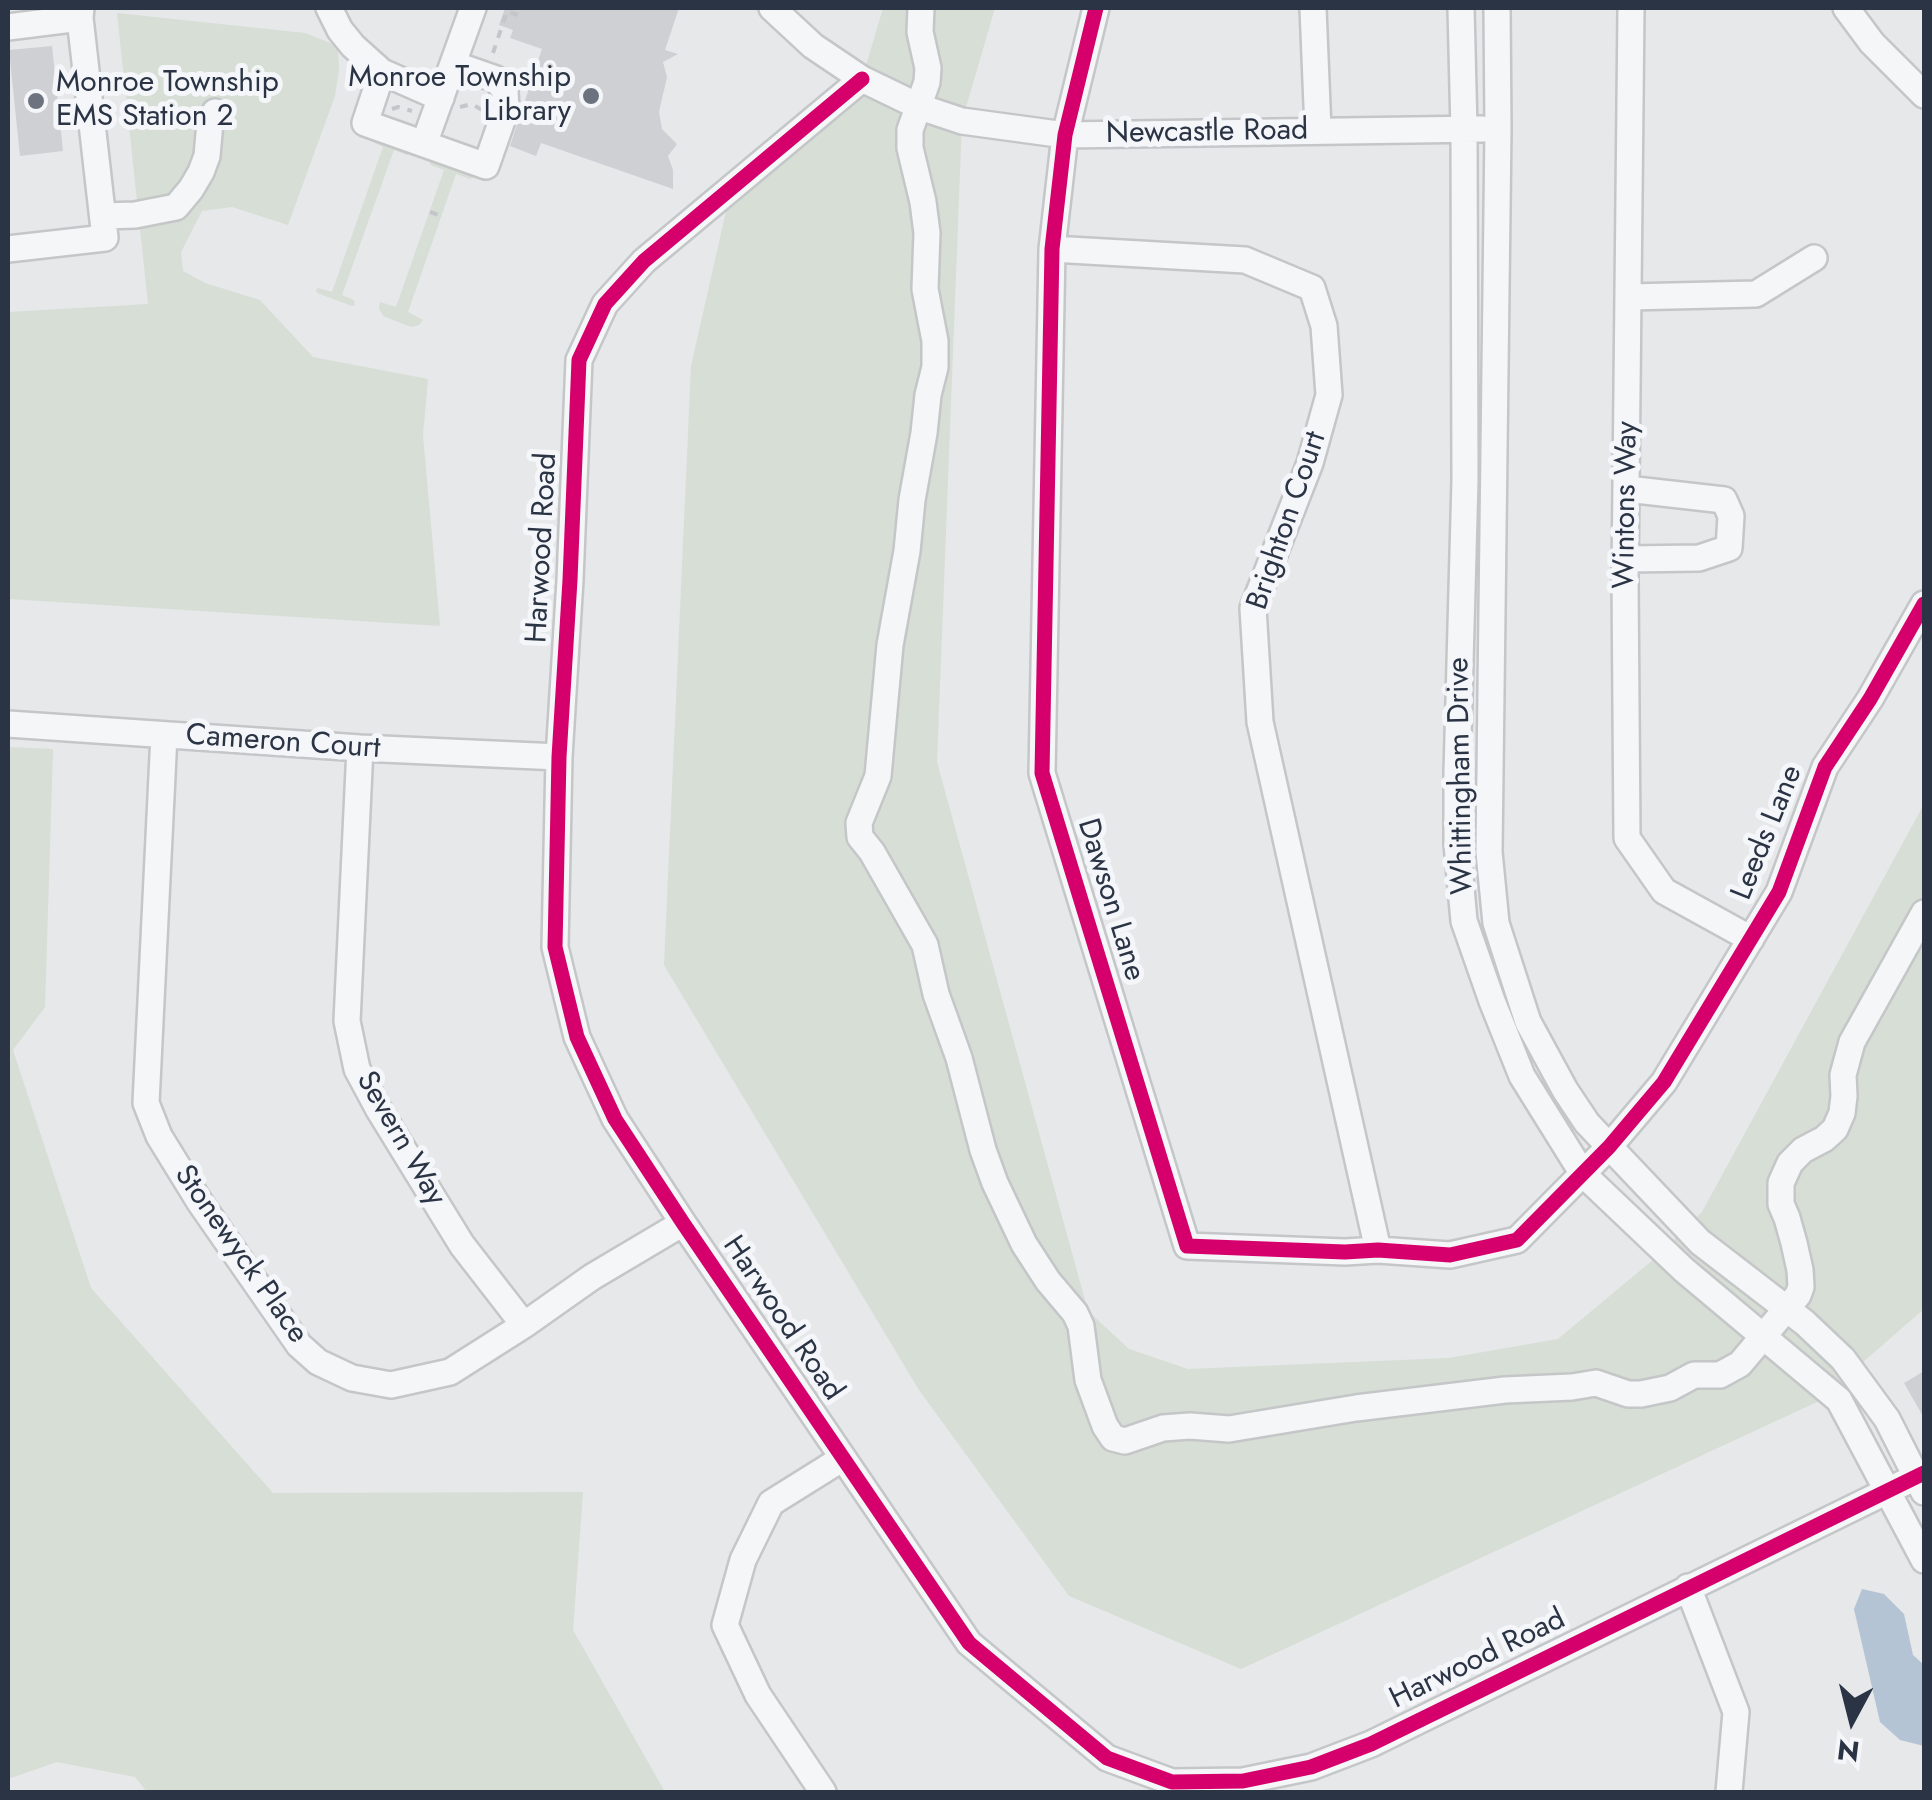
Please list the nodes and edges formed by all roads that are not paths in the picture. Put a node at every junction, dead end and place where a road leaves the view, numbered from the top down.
1 (329, 8) edge
2 (473, 8) edge
3 (772, 8) edge
4 (921, 8) edge
5 (1096, 8) edge
6 (1313, 8) edge
7 (1461, 8) edge
8 (1497, 8) edge
9 (1630, 8) edge
10 (1846, 8) edge
11 (80, 13) edge
12 (8, 27) edge
13 (453, 64) junction
14 (382, 72) junction
15 (862, 79) junction
16 (1924, 95) edge
17 (448, 106) junction
18 (918, 106) junction
19 (215, 112) dead end
20 (1498, 129) junction
21 (1318, 130) junction
22 (1464, 130) junction
23 (1065, 136) junction
24 (424, 144) junction
25 (103, 216) junction
26 (1052, 249) junction
27 (8, 250) edge
28 (1814, 258) dead end
29 (1629, 298) junction
30 (1626, 490) junction
31 (1626, 559) junction
32 (1924, 604) edge
33 (8, 724) edge
34 (164, 735) junction
35 (360, 748) junction
36 (559, 757) junction
37 (1924, 913) edge
38 (1751, 939) junction
39 (1610, 1147) junction
40 (1583, 1174) junction
41 (683, 1223) junction
42 (1378, 1250) junction
43 (1786, 1309) junction
44 (524, 1325) junction
45 (1762, 1335) junction
46 (844, 1458) junction
47 (1922, 1481) edge
48 (1887, 1492) junction
49 (1924, 1560) edge
50 (1688, 1587) junction
51 (1170, 1787) edge
52 (822, 1792) edge
53 (1729, 1792) edge

1 - 14 street
2 - 13 street
3 - 15 street, Newcastle Road
4 - 18 street
5 - 23 street, Dawson Lane
6 - 21 street
7 - 22 street, Whittingham Drive
8 - 20 street, Whittingham Drive
9 - 29 street, Wintons Way
10 - 16 street
11 - 12 street
11 - 25 street
13 - 17 street
13 - 24 street
14 - 17 street
14 - 24 street
15 - 18 street, Newcastle Road
15 - 36 street, Harwood Road
17 - 24 street
18 - 23 street, Newcastle Road
18 - 45 street
19 - 25 street
20 - 22 street, Newcastle Road
20 - 39 street, Whittingham Drive
21 - 22 street, Newcastle Road
21 - 23 street, Newcastle Road
22 - 40 street, Whittingham Drive
23 - 26 street, Dawson Lane
25 - 27 street
26 - 42 street, Dawson Lane
26 - 42 street, Brighton Court
28 - 29 street
29 - 30 street, Wintons Way
30 - 31 street, Wintons Way
30 - 31 street
31 - 38 street, Wintons Way
32 - 38 street, Leeds Lane
33 - 34 street, Cameron Court
34 - 35 street, Cameron Court
34 - 44 street, Stonewyck Place
35 - 36 street, Cameron Court
35 - 44 street, Severn Way
36 - 41 street, Harwood Road
37 - 43 street
38 - 39 street, Leeds Lane
39 - 40 street, Leeds Lane
39 - 43 street, Whittingham Drive
40 - 42 street, Dawson Lane
40 - 45 street, Whittingham Drive
41 - 44 street, Stonewyck Place
41 - 46 street, Harwood Road
43 - 45 street
43 - 47 street, Whittingham Drive
45 - 48 street, Whittingham Drive
46 - 51 street, Harwood Road
46 - 52 street
47 - 48 street, Harwood Road
48 - 49 street, Whittingham Drive
48 - 50 street, Harwood Road
50 - 51 street, Harwood Road
50 - 53 street

